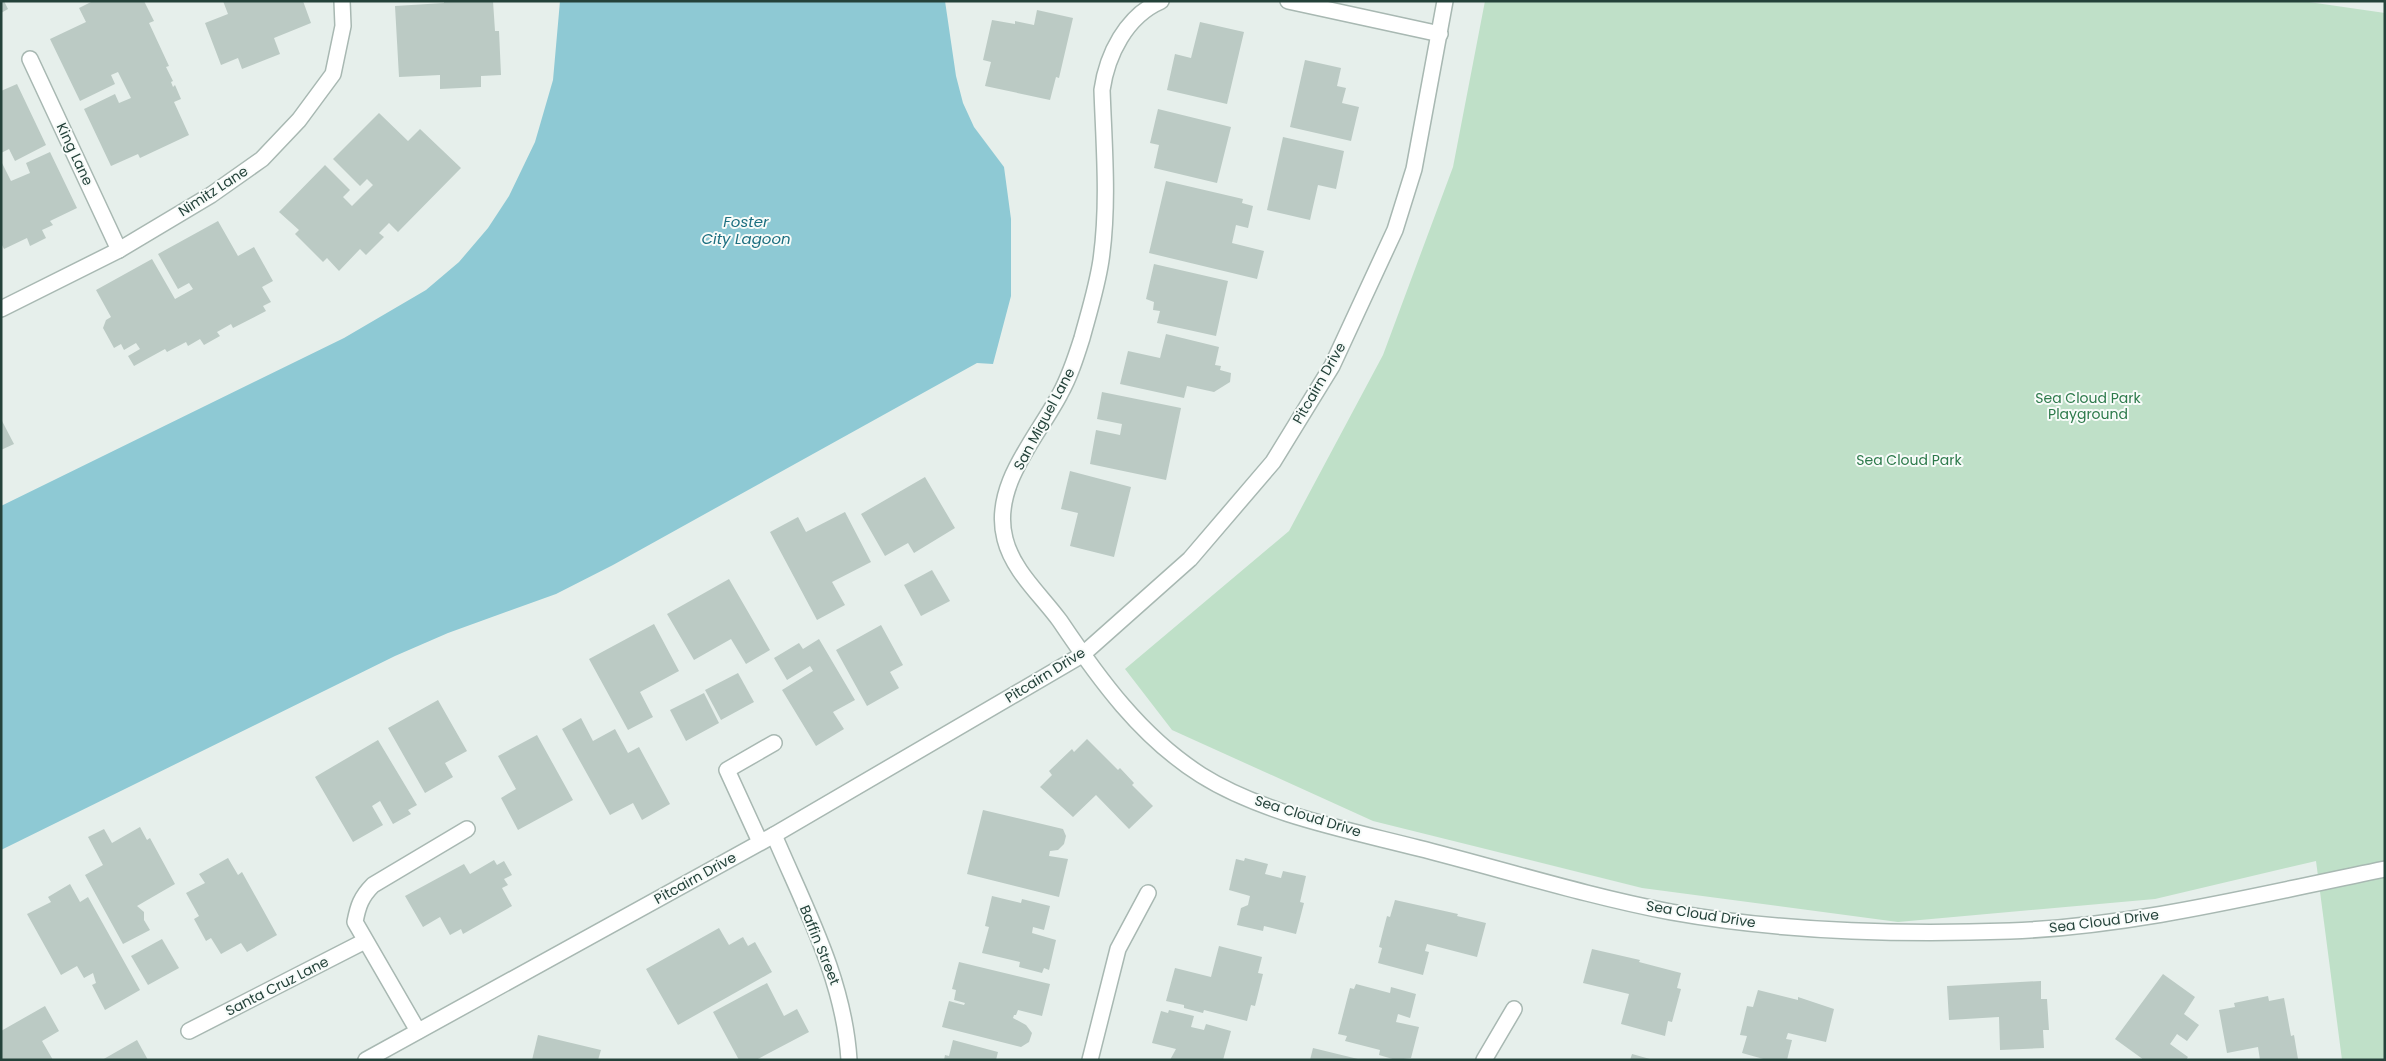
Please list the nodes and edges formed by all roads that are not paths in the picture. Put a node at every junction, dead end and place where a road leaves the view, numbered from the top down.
1 (342, 1) edge
2 (1160, 1) edge
3 (1288, 1) edge
4 (1445, 1) edge
5 (1440, 34) junction
6 (30, 59) dead end
7 (120, 250) junction
8 (1, 309) edge
9 (1082, 655) junction
10 (774, 743) dead end
11 (467, 829) dead end
12 (774, 835) junction
13 (760, 842) junction
14 (2385, 869) edge
15 (1148, 893) dead end
16 (365, 941) junction
17 (1514, 1009) dead end
18 (189, 1031) dead end
19 (418, 1031) junction
20 (366, 1060) edge
21 (849, 1060) edge
22 (1090, 1060) edge
23 (1484, 1060) edge

1 - 7 street, Nimitz Lane
2 - 9 street, San Miguel Lane
3 - 5 street
4 - 5 street, Pitcairn Drive
5 - 9 street, Pitcairn Drive
6 - 7 street, King Lane
7 - 8 street, Nimitz Lane
9 - 12 street, Pitcairn Drive
9 - 14 street, Sea Cloud Drive
10 - 13 street
11 - 16 street
12 - 13 street, Pitcairn Drive
12 - 21 street, Baffin Street
13 - 19 street, Pitcairn Drive
15 - 22 street
16 - 18 street, Santa Cruz Lane
16 - 19 street
17 - 23 street
19 - 20 street, Pitcairn Drive

